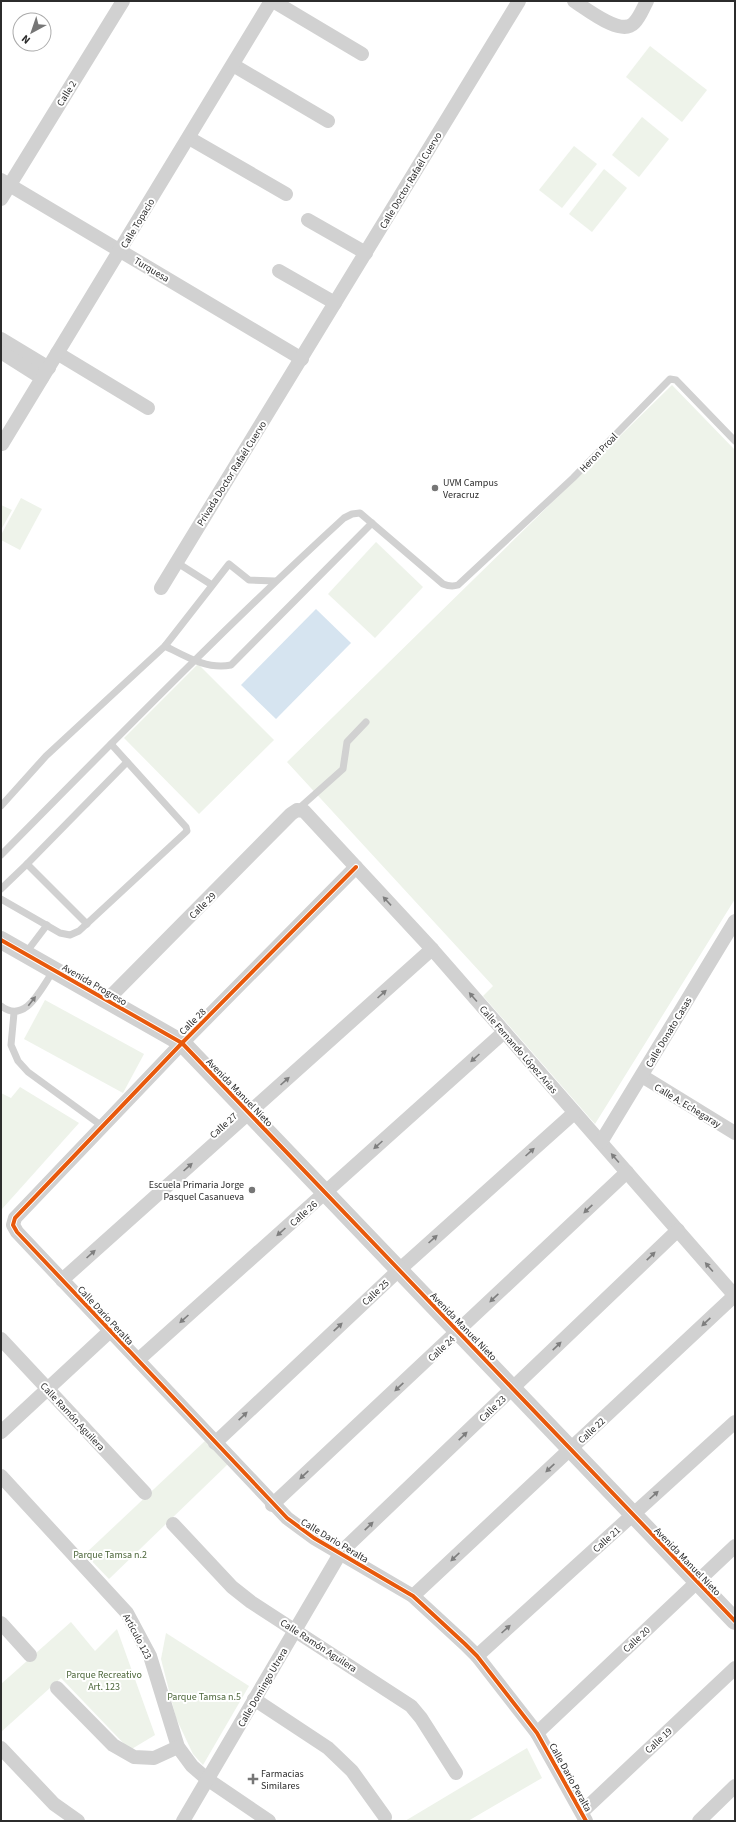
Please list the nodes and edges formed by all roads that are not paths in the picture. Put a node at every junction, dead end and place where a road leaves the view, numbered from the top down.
1 (123, 1) edge
2 (272, 1) edge
3 (518, 1) edge
4 (574, 1) edge
5 (647, 1) edge
6 (362, 54) dead end
7 (233, 65) junction
8 (328, 122) dead end
9 (189, 138) junction
10 (5, 183) edge
11 (286, 194) dead end
12 (1, 199) edge
13 (308, 220) dead end
14 (121, 250) junction
15 (366, 254) junction
16 (279, 271) dead end
17 (336, 303) junction
18 (1, 339) edge
19 (1, 352) edge
20 (58, 354) junction
21 (302, 359) junction
22 (46, 373) junction
23 (148, 408) dead end
24 (735, 441) edge
25 (2, 444) edge
26 (372, 523) junction
27 (176, 562) junction
28 (275, 581) junction
29 (212, 585) junction
30 (161, 588) dead end
31 (165, 646) junction
32 (194, 660) junction
33 (366, 722) dead end
34 (111, 744) junction
35 (127, 762) junction
36 (1, 806) edge
37 (297, 810) junction
38 (1, 855) edge
39 (26, 864) junction
40 (356, 868) junction
41 (1, 889) edge
42 (1, 899) edge
43 (735, 921) edge
44 (87, 924) junction
45 (47, 926) junction
46 (1, 940) edge
47 (432, 949) junction
48 (25, 954) junction
49 (54, 970) junction
50 (107, 1000) junction
51 (1, 1006) edge
52 (14, 1013) junction
53 (504, 1032) junction
54 (182, 1043) junction
55 (642, 1076) junction
56 (249, 1113) junction
57 (574, 1113) junction
58 (102, 1126) junction
59 (735, 1133) edge
60 (601, 1142) junction
61 (627, 1172) junction
62 (325, 1193) junction
63 (13, 1225) joint
64 (678, 1230) junction
65 (399, 1270) junction
66 (62, 1280) junction
67 (735, 1296) edge
68 (110, 1331) junction
69 (458, 1332) junction
70 (1, 1339) edge
71 (138, 1360) junction
72 (512, 1388) junction
73 (48, 1389) junction
74 (735, 1422) edge
75 (1, 1432) edge
76 (215, 1443) junction
77 (570, 1449) junction
78 (1, 1476) edge
79 (144, 1493) dead end
80 (272, 1505) junction
81 (633, 1515) junction
82 (173, 1524) dead end
83 (735, 1546) edge
84 (340, 1552) junction
85 (697, 1582) junction
86 (413, 1596) junction
87 (735, 1621) edge
88 (1, 1623) edge
89 (295, 1630) junction
90 (30, 1655) dead end
91 (477, 1656) junction
92 (735, 1668) edge
93 (57, 1688) dead end
94 (254, 1699) junction
95 (537, 1733) junction
96 (178, 1747) junction
97 (1, 1748) edge
98 (456, 1773) dead end
99 (208, 1779) junction
100 (735, 1786) edge
101 (584, 1816) edge
102 (385, 1817) dead end
103 (78, 1821) edge
104 (183, 1821) edge
105 (268, 1821) edge
106 (699, 1821) edge

1 - 10 street, Calle 2
2 - 6 street
2 - 7 street, Calle Topacio
3 - 15 street, Calle Doctor Rafaél Cuervo
4 - 5 street
7 - 8 street
7 - 9 street, Calle Topacio
9 - 11 street
9 - 14 street, Calle Topacio
10 - 12 street, Calle 2
10 - 14 street, Turquesa
13 - 15 street
14 - 20 street, Calle Topacio
14 - 21 street, Turquesa
15 - 17 street, Calle Doctor Rafaél Cuervo
16 - 17 street
17 - 21 street, Calle Doctor Rafaél Cuervo
18 - 22 street
19 - 22 street
20 - 22 street, Calle Topacio
20 - 23 street
21 - 27 street, Privada Doctor Rafaél Cuervo
22 - 25 street, Calle Topacio
24 - 26 lane, Heron Proal
26 - 28 lane
26 - 32 lane
27 - 29 lane
27 - 30 street, Privada Doctor Rafaél Cuervo
28 - 29 lane
28 - 32 lane
29 - 31 lane
31 - 32 lane
31 - 36 lane
32 - 34 lane
33 - 37 lane
34 - 35 lane
34 - 38 lane
35 - 39 lane
35 - 44 lane
37 - 40 street, Calle Fernando López Arias
37 - 50 street, Calle 29
39 - 41 lane
39 - 44 lane
47 -> 40 street, Calle Fernando López Arias
40 - 54 street, Calle 28
42 - 45 lane
43 - 55 street, Calle Donato Casas
44 - 45 lane
45 - 48 lane
46 - 48 street, Avenida Progreso
53 -> 47 street, Calle Fernando López Arias
56 -> 47 street, Calle 27
48 - 49 street, Avenida Progreso
49 - 50 street, Avenida Progreso
52 -> 49 lane
50 - 54 street, Avenida Progreso
51 - 52 lane
52 - 58 lane
53 - 57 street, Calle Fernando López Arias
53 -> 62 street, Calle 26
54 - 56 street, Avenida Manuel Nieto
54 - 58 street, Calle 28
55 - 59 street, Calle A. Echegaray
55 - 60 street, Calle Donato Casas
56 - 62 street, Avenida Manuel Nieto
66 -> 56 street, Calle 27
57 - 60 street, Calle Fernando López Arias
65 -> 57 street, Calle 25
58 - 63 street, Calle 28
61 -> 60 street, Calle Fernando López Arias
61 - 64 street, Calle Fernando López Arias
61 -> 69 street, Calle 24
62 - 65 street, Avenida Manuel Nieto
62 -> 71 street, Calle 26
63 - 66 street, Calle Dario Peralta
67 -> 64 street, Calle Fernando López Arias
72 -> 64 street, Calle 23
65 - 69 street, Avenida Manuel Nieto
76 -> 65 street, Calle 25
66 - 68 street, Calle Dario Peralta
67 -> 77 street, Calle 22
68 - 71 street, Calle Dario Peralta
68 - 73 street
69 - 72 street, Avenida Manuel Nieto
69 -> 80 street, Calle 24
70 - 73 street, Calle Ramón Aguilera
71 - 76 street, Calle Dario Peralta
72 - 77 street, Avenida Manuel Nieto
84 -> 72 street, Calle 23
73 - 75 street
73 - 79 street, Calle Ramón Aguilera
81 -> 74 street, Calle 21
76 - 80 street, Calle Dario Peralta
77 - 81 street, Avenida Manuel Nieto
77 -> 86 street, Calle 22
78 - 96 street, Artículo 123
80 - 84 street, Calle Dario Peralta
81 - 85 street, Avenida Manuel Nieto
91 -> 81 street, Calle 21
82 - 89 street, Calle Ramón Aguilera
83 - 85 street, Calle 20
84 - 86 street, Calle Dario Peralta
84 - 89 street, Calle Domingo Utrera
85 - 87 street, Avenida Manuel Nieto
85 - 95 street, Calle 20
86 - 91 street, Calle Dario Peralta
88 - 90 street
89 - 94 street, Calle Domingo Utrera
89 - 98 street, Calle Ramón Aguilera
91 - 95 street, Calle Dario Peralta
92 - 101 street, Calle 19
93 - 96 street
94 - 99 street, Calle Domingo Utrera
94 - 102 street
95 - 101 street, Calle Dario Peralta
96 - 99 street, Artículo 123
97 - 103 street
99 - 104 street, Calle Domingo Utrera
99 - 105 street, Artículo 123
100 - 106 street

